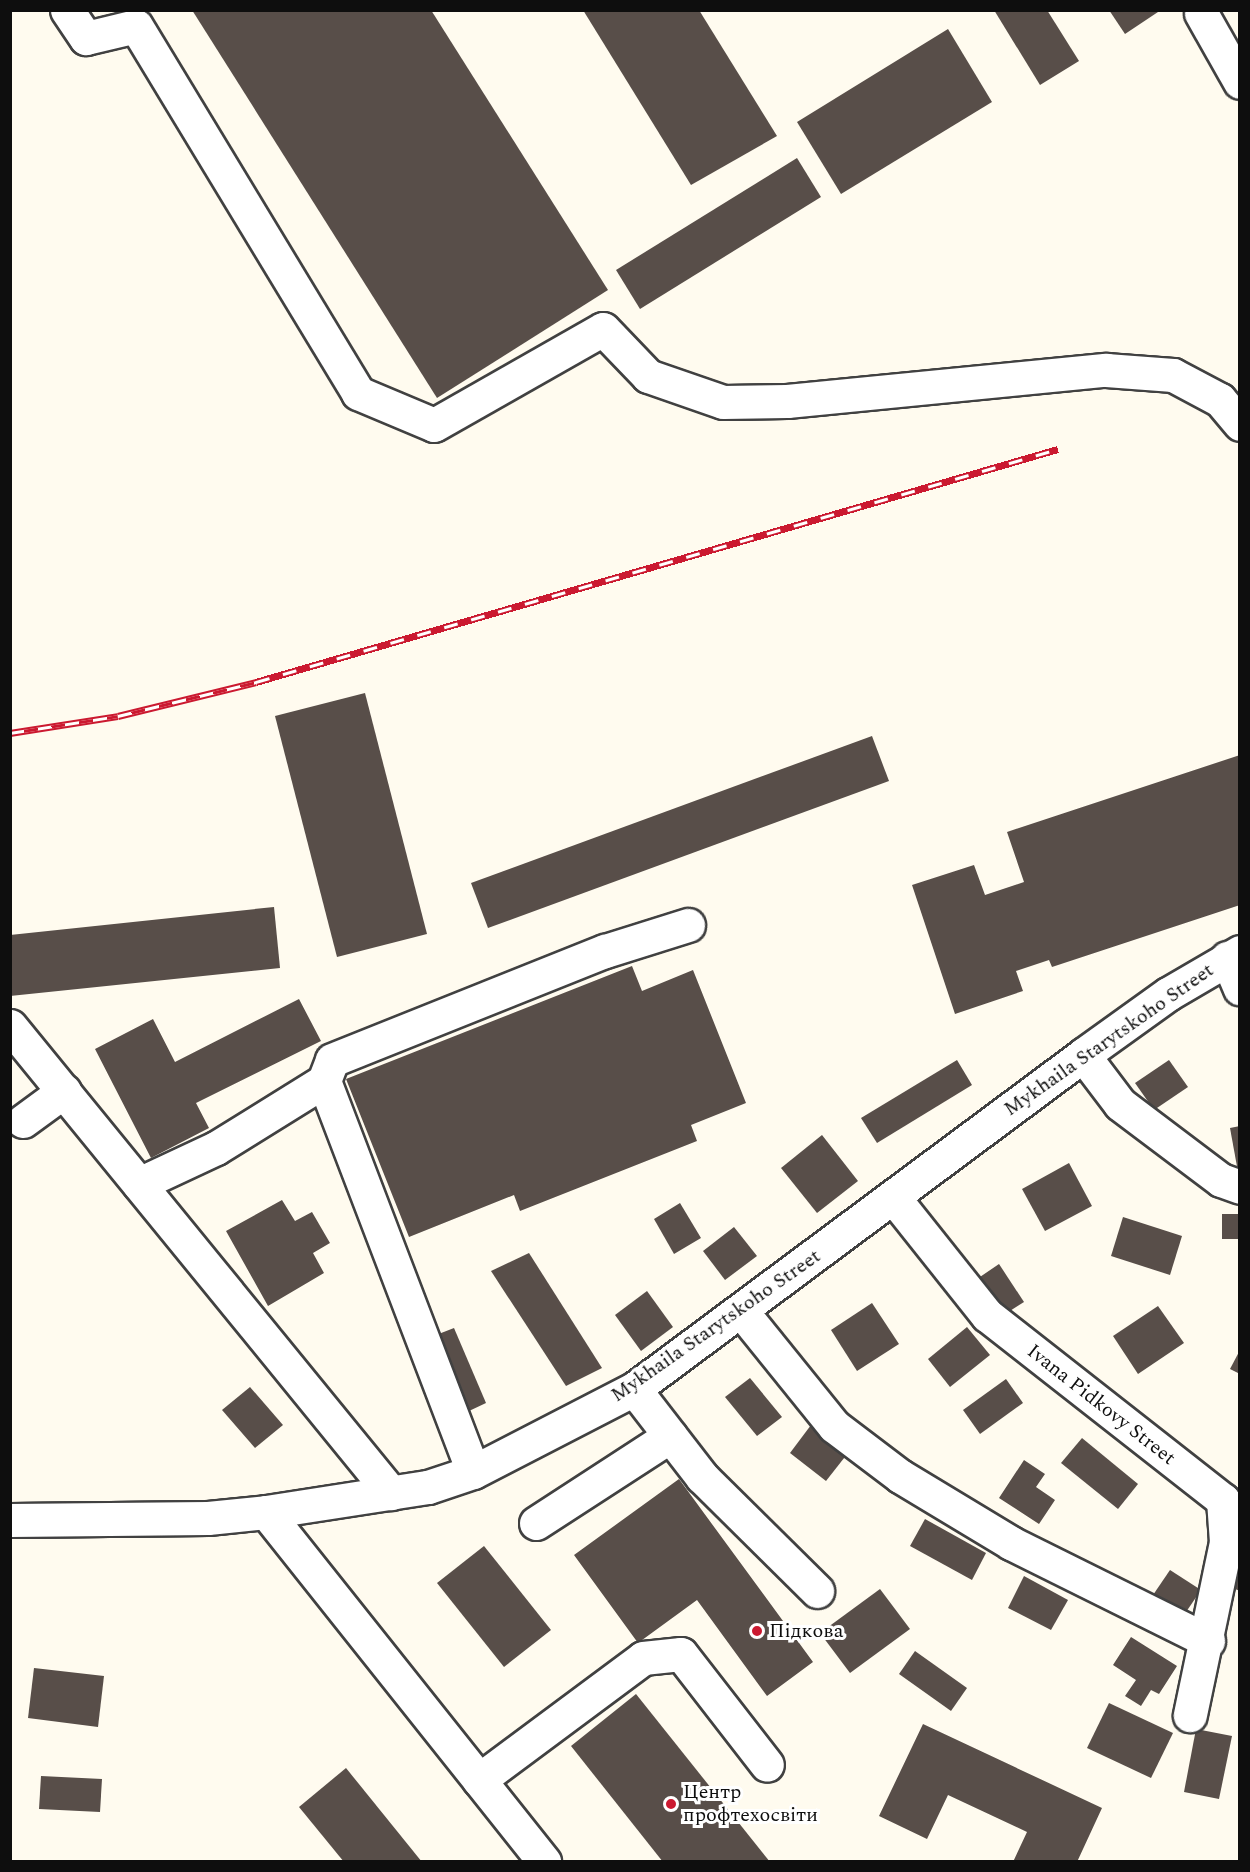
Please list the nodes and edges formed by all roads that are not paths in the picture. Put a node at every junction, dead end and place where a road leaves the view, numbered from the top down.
1 (67, 10) edge
2 (1201, 13) dead end
3 (1239, 82) edge
4 (1239, 424) edge
5 (688, 925) dead end
6 (1233, 955) edge
7 (1239, 988) edge
8 (10, 1026) edge
9 (1083, 1055) junction
10 (324, 1081) junction
11 (64, 1091) junction
12 (23, 1122) dead end
13 (139, 1184) junction
14 (1239, 1187) edge
15 (893, 1197) junction
16 (742, 1312) junction
17 (634, 1389) junction
18 (670, 1436) junction
19 (473, 1472) junction
20 (391, 1493) junction
21 (266, 1512) junction
22 (10, 1520) edge
23 (536, 1523) dead end
24 (817, 1591) dead end
25 (1208, 1641) junction
26 (1190, 1715) dead end
27 (767, 1765) dead end
28 (479, 1780) junction
29 (544, 1862) edge

1 - 4 street
2 - 3 street
5 - 10 street
6 - 7 street
6 - 9 street, Mykhaila Starytskoho Street
8 - 11 street
9 - 14 street
9 - 15 street, Mykhaila Starytskoho Street
10 - 13 street
10 - 19 street
11 - 12 street
11 - 13 street
13 - 20 street
15 - 16 street, Mykhaila Starytskoho Street
15 - 25 street, Ivana Pidkovy Street
16 - 17 street, Mykhaila Starytskoho Street
16 - 25 street
17 - 18 street
17 - 19 street, Mykhaila Starytskoho Street
18 - 23 street
18 - 24 street
19 - 20 street, Mykhaila Starytskoho Street
20 - 21 street, Mykhaila Starytskoho Street
21 - 22 street, Mykhaila Starytskoho Street
21 - 28 street
25 - 26 street, Ivana Pidkovy Street
27 - 28 street
28 - 29 street

